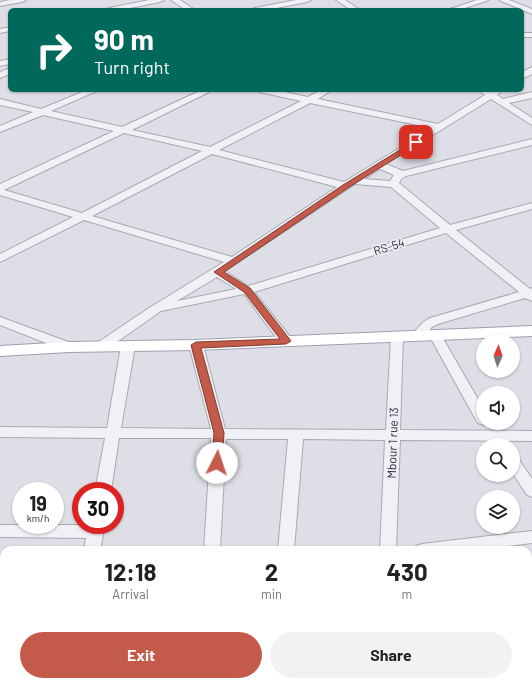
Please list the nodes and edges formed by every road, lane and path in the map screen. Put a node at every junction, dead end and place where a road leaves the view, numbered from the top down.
1 (22, 0) edge
2 (160, 0) edge
3 (175, 0) edge
4 (307, 0) edge
5 (340, 0) edge
6 (485, 0) edge
7 (503, 0) edge
8 (8, 1) edge
9 (0, 4) edge
10 (17, 8) edge
11 (119, 8) edge
12 (188, 8) edge
13 (265, 8) edge
14 (353, 8) edge
15 (458, 8) edge
16 (522, 8) edge
17 (90, 92) edge
18 (205, 92) edge
19 (271, 92) edge
20 (324, 92) edge
21 (491, 92) edge
22 (532, 95) edge
23 (309, 100) junction
24 (0, 102) edge
25 (501, 102) junction
26 (41, 112) junction
27 (532, 122) edge
28 (440, 127) junction
29 (0, 129) edge
30 (123, 131) junction
31 (532, 142) edge
32 (209, 150) junction
33 (379, 165) junction
34 (402, 174) junction
35 (350, 183) junction
36 (394, 184) junction
37 (0, 188) edge
38 (0, 192) edge
39 (532, 206) edge
40 (83, 216) junction
41 (448, 229) junction
42 (0, 259) edge
43 (234, 261) junction
44 (218, 272) junction
45 (247, 290) junction
46 (531, 294) edge
47 (153, 311) junction
48 (0, 321) edge
49 (532, 331) edge
50 (418, 335) junction
51 (435, 335) junction
52 (397, 336) junction
53 (286, 341) junction
54 (196, 345) junction
55 (128, 346) junction
56 (69, 347) junction
57 (99, 348) junction
58 (0, 351) edge
59 (476, 408) edge
60 (0, 432) edge
61 (113, 433) junction
62 (219, 433) junction
63 (296, 434) junction
64 (393, 434) junction
65 (492, 434) edge
66 (532, 436) edge
67 (520, 473) edge
68 (104, 482) edge
69 (532, 492) edge
70 (72, 530) edge
71 (0, 531) edge
72 (95, 534) edge
73 (532, 537) edge
74 (93, 546) edge
75 (212, 546) edge
76 (286, 546) edge
77 (388, 546) edge
78 (456, 546) edge

1 - 8 street
2 - 11 street
3 - 12 street
4 - 13 street
5 - 14 street
6 - 15 street
7 - 16 street
8 - 9 street
8 - 10 street
17 - 26 street
18 - 30 street
19 - 23 street
20 - 23 street
21 - 25 street
21 - 28 street
22 - 25 street
23 - 28 street
23 - 32 street
24 - 26 street
25 - 27 street
26 - 29 street
26 - 30 street
28 - 33 street
30 - 32 street
30 - 37 street
31 - 34 street
32 - 35 street
32 - 40 street
33 - 34 street
33 - 35 street
34 - 36 street
35 - 36 street
35 - 43 street
36 - 41 street
38 - 40 street
39 - 41 street, RS-54
40 - 42 street
40 - 43 street
41 - 45 street, RS-54
41 - 46 street
43 - 44 street
44 - 45 street
44 - 47 street
45 - 47 street, RS-54
45 - 53 street
46 - 50 street
47 - 57 street
48 - 56 street
49 - 51 main road
50 - 51 main road
50 - 52 main road
51 - 59 street
52 - 53 main road
52 - 64 street, Mbour 1 rue 13
53 - 54 main road
54 - 55 main road
54 - 62 street
55 - 57 main road
55 - 61 street
56 - 57 main road
56 - 58 main road
60 - 61 street
61 - 62 street
61 - 68 street
62 - 63 street
62 - 75 street
63 - 64 street
63 - 76 street
64 - 65 street
64 - 77 street, Mbour 1 rue 13
65 - 66 street
67 - 69 street
70 - 71 street
72 - 74 street
73 - 78 street

